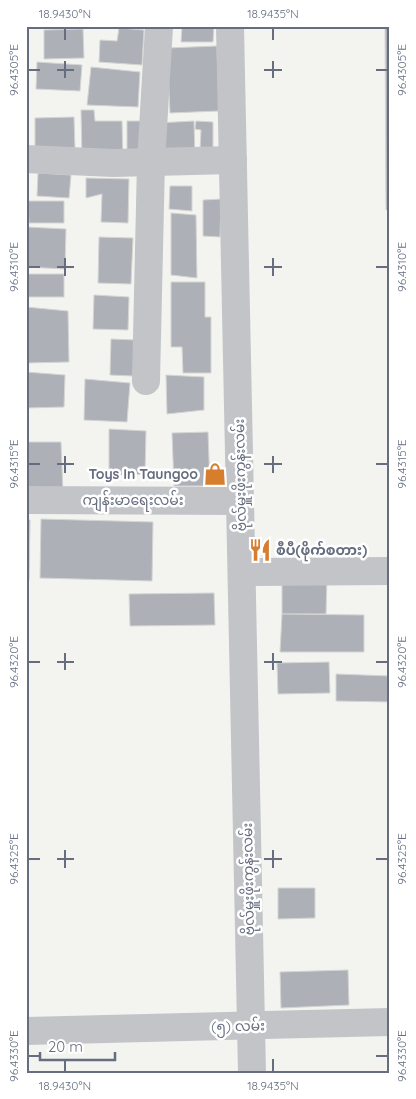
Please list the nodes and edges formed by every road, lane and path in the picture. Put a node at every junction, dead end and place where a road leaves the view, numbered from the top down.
1 (230, 26) edge
2 (159, 28) dead end
3 (26, 159) edge
4 (233, 160) junction
5 (151, 162) junction
6 (146, 381) dead end
7 (26, 500) edge
8 (240, 501) junction
9 (390, 571) edge
10 (242, 572) junction
11 (390, 1022) edge
12 (251, 1026) junction
13 (26, 1031) edge
14 (252, 1073) edge

1 - 4 street, ဗိုလ်မှူးဖိုးကွန်းလမ်း
2 - 5 street
3 - 5 street
4 - 5 street
4 - 8 street, ဗိုလ်မှူးဖိုးကွန်းလမ်း
5 - 6 street
7 - 8 street, ကျန်းမာရေးလမ်း
8 - 10 street, ဗိုလ်မှူးဖိုးကွန်းလမ်း
9 - 10 street
10 - 12 street, ဗိုလ်မှူးဖိုးကွန်းလမ်း
11 - 12 street, (၅) လမ်း
12 - 13 street, (၅) လမ်း
12 - 14 street, ဗိုလ်မှူးဖိုးကွန်းလမ်း

